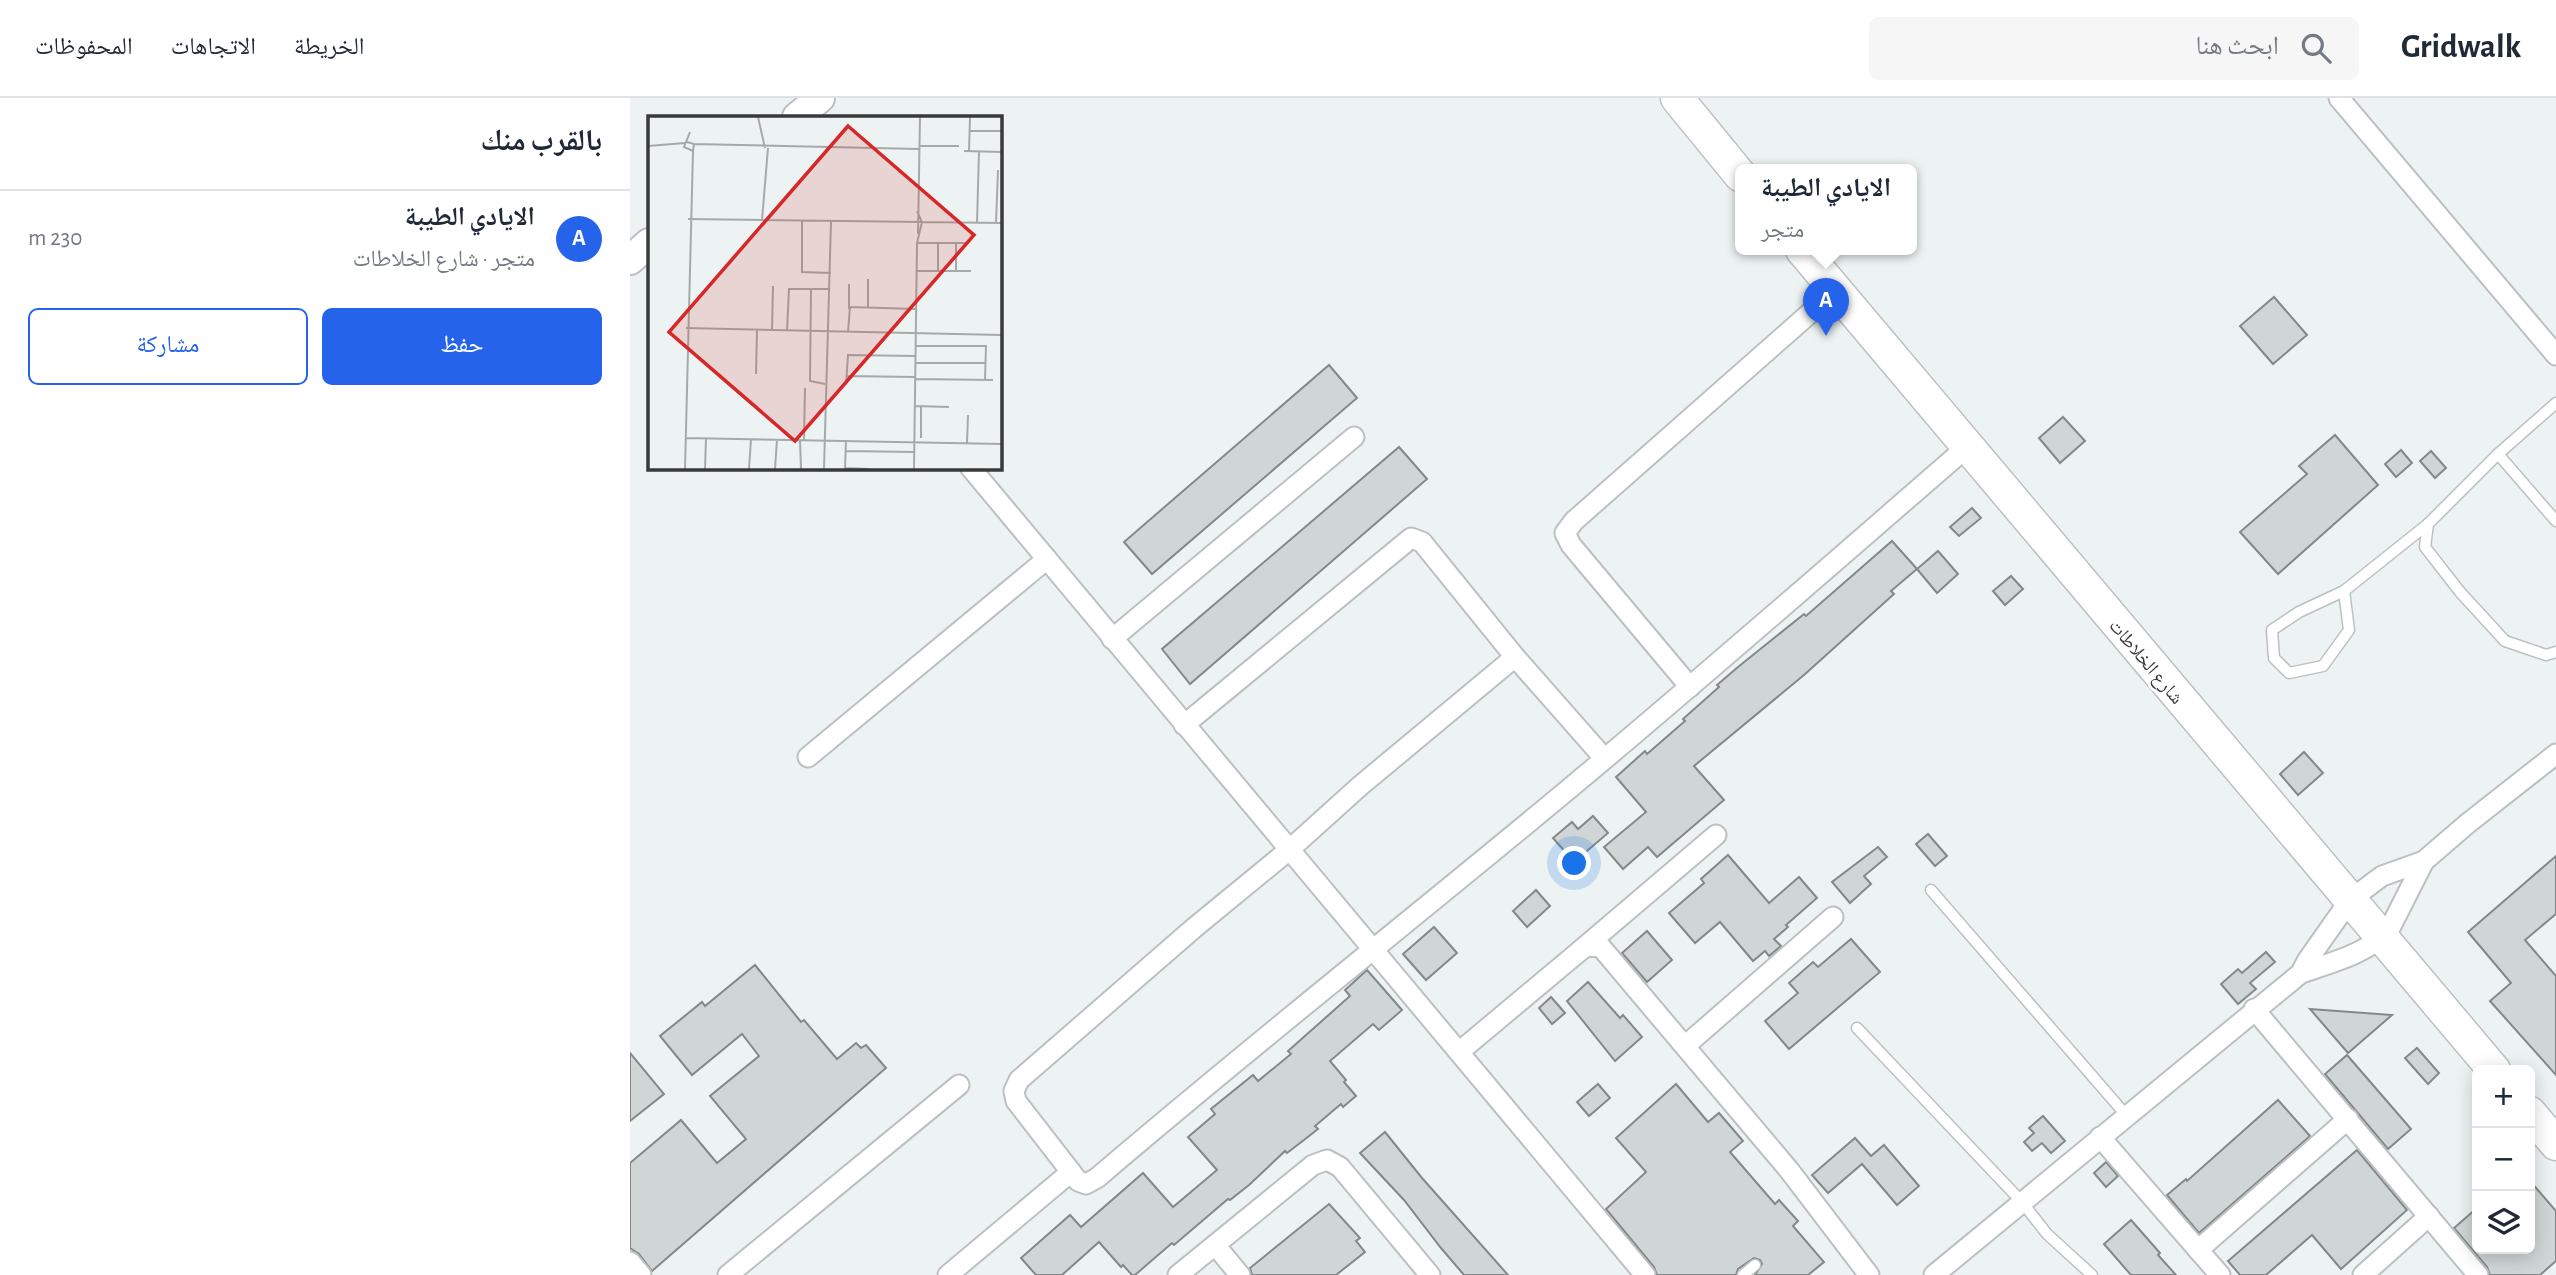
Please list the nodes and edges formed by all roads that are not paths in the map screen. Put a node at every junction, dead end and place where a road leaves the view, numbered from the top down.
1 (820, 98) edge
2 (2339, 98) edge
3 (1684, 101) edge
4 (798, 116) edge
5 (1735, 168) edge
6 (648, 244) edge
7 (1806, 255) edge
8 (630, 260) edge
9 (1835, 291) junction
10 (2556, 355) edge
11 (2556, 403) edge
12 (1354, 437) dead end
13 (1967, 447) junction
14 (2498, 454) junction
15 (972, 469) edge
16 (2556, 521) edge
17 (2428, 524) junction
18 (1046, 559) junction
19 (2344, 591) junction
20 (1112, 639) junction
21 (2556, 652) edge
22 (1515, 657) junction
23 (1690, 687) junction
24 (1184, 724) junction
25 (2556, 754) edge
26 (808, 757) dead end
27 (1604, 758) junction
28 (1716, 835) dead end
29 (1289, 850) junction
30 (2424, 862) junction
31 (1931, 890) dead end
32 (2350, 900) junction
33 (1833, 917) dead end
34 (2383, 938) junction
35 (1372, 949) junction
36 (1581, 950) junction
37 (2301, 973) junction
38 (2254, 1009) junction
39 (1857, 1028) dead end
40 (1685, 1046) junction
41 (1459, 1052) junction
42 (2490, 1065) edge
43 (959, 1085) dead end
44 (2126, 1115) junction
45 (2535, 1118) edge
46 (2348, 1119) junction
47 (2100, 1137) junction
48 (2556, 1144) edge
49 (1071, 1171) junction
50 (2022, 1202) junction
51 (2429, 1216) junction
52 (1216, 1246) junction
53 (2198, 1250) junction
54 (1854, 1255) junction
55 (630, 1262) edge
56 (1755, 1265) dead end
57 (641, 1275) edge
58 (728, 1275) edge
59 (948, 1275) edge
60 (1178, 1275) edge
61 (1240, 1275) edge
62 (1430, 1275) edge
63 (1645, 1275) edge
64 (1743, 1275) edge
65 (1850, 1275) edge
66 (1869, 1275) edge
67 (1934, 1275) edge
68 (2092, 1275) edge
69 (2220, 1275) edge
70 (2362, 1275) edge
71 (2478, 1275) edge

1 - 4 main road
2 - 10 street
3 - 5 main road
6 - 8 main road
7 - 9 main road, شارع الخلاطات
9 - 13 main road, شارع الخلاطات
9 - 23 street
11 - 14 lane
12 - 20 street
13 - 23 street
13 - 32 main road, شارع الخلاطات
14 - 16 lane
14 - 17 lane
15 - 18 street
17 - 19 lane
17 - 21 lane
18 - 20 street
18 - 26 street
19 - 19 lane
20 - 24 street
22 - 24 street
22 - 27 street
22 - 29 street
23 - 27 street
24 - 29 street
25 - 30 street
27 - 35 street
28 - 36 street
29 - 35 street
29 - 49 street
30 - 32 street
30 - 34 street
31 - 44 lane
32 - 34 main road, شارع الخلاطات
32 - 37 street
33 - 40 street
34 - 37 street
34 - 42 main road, شارع الخلاطات
35 - 41 street
35 - 49 street
36 - 40 street
36 - 41 street
37 - 38 street
38 - 44 street
38 - 46 street
39 - 50 lane
40 - 54 street
41 - 63 street
43 - 58 street
44 - 47 street
45 - 48 main road
46 - 51 street
46 - 53 street
47 - 50 street
47 - 53 street
49 - 59 street
50 - 67 street
50 - 68 lane
51 - 70 street
51 - 71 street
52 - 60 street
52 - 61 street
52 - 62 street
53 - 69 street
54 - 65 street
54 - 66 street
55 - 57 street
56 - 64 lane

